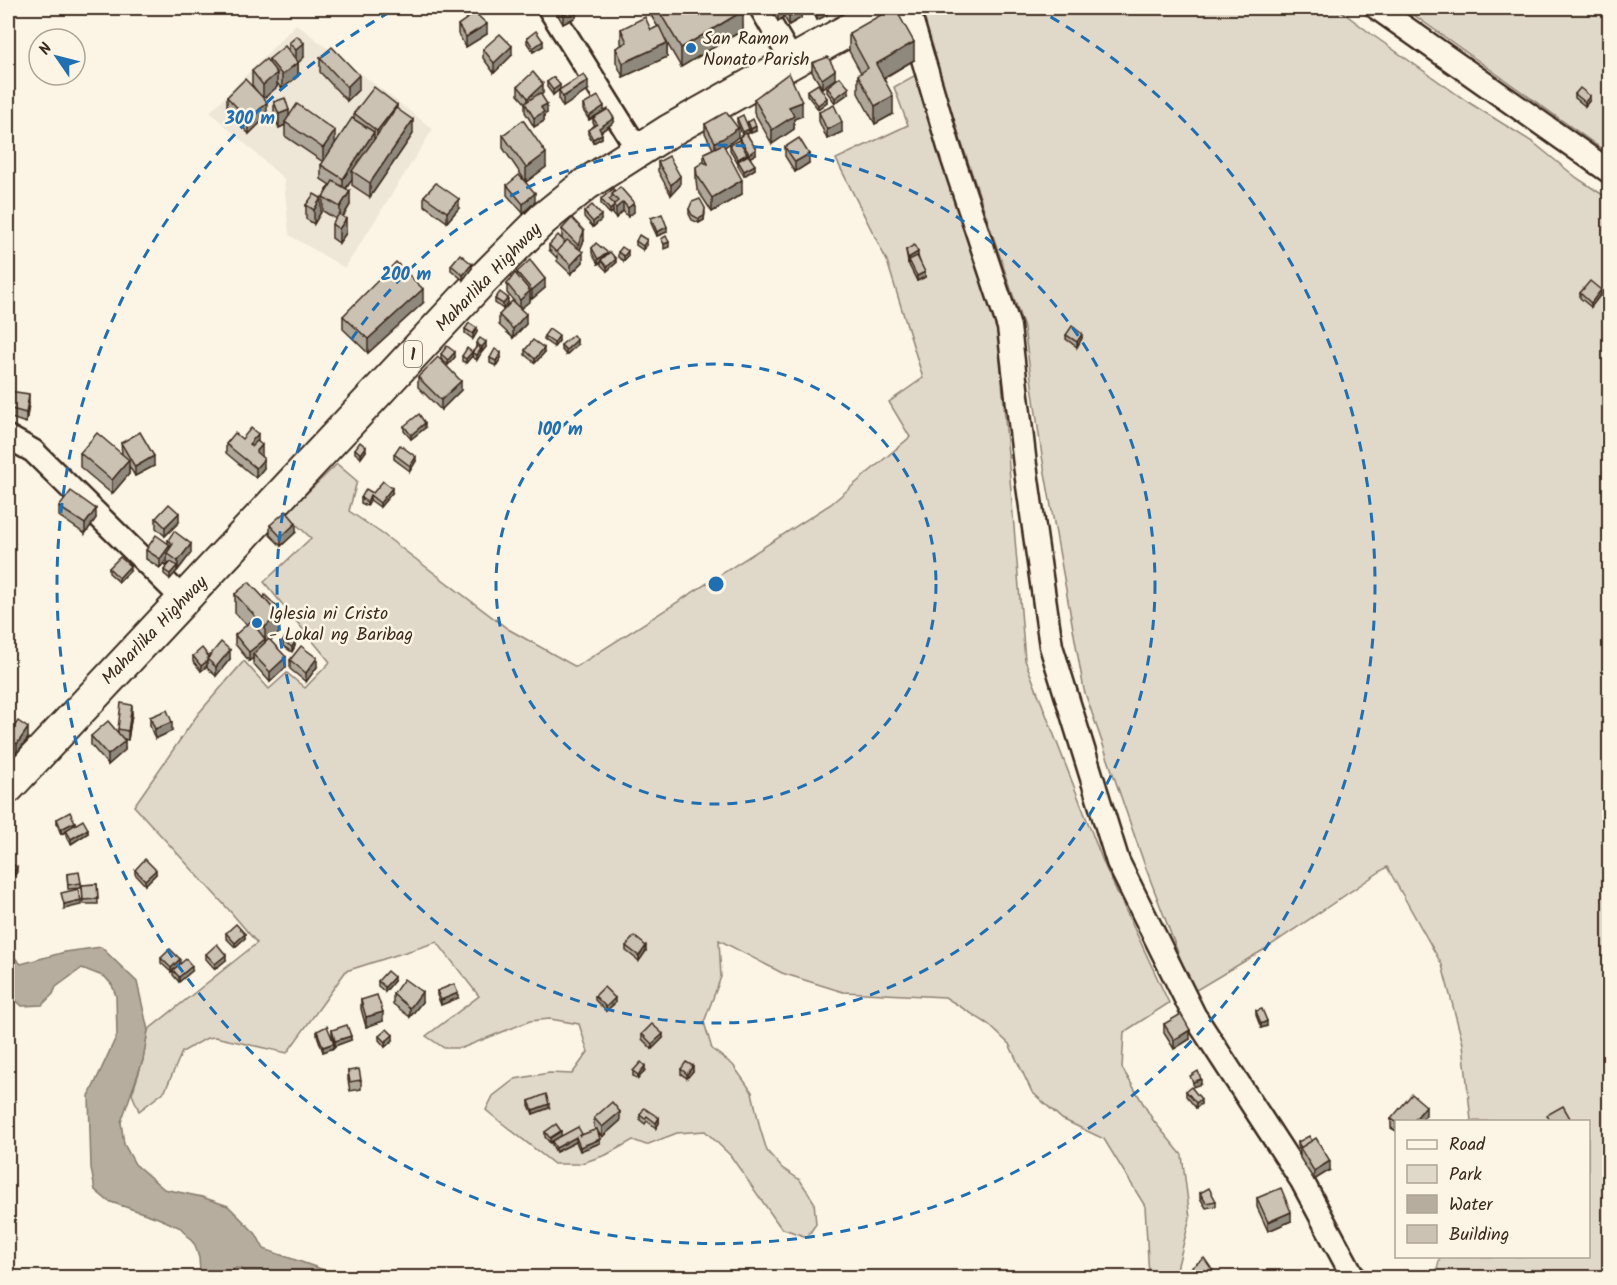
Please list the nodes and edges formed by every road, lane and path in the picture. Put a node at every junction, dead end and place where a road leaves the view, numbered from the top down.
1 (549, 8) edge
2 (761, 8) edge
3 (888, 8) edge
4 (908, 8) edge
5 (1377, 8) edge
6 (792, 61) junction
7 (638, 150) junction
8 (1610, 172) edge
9 (8, 437) edge
10 (184, 600) junction
11 (8, 787) edge
12 (1354, 1278) edge

1 - 7 street
2 - 6 street
3 - 6 highway, Maharlika Highway / 1
4 - 12 street
5 - 8 street
6 - 7 highway, Maharlika Highway / 1
7 - 10 highway, Maharlika Highway / 1
9 - 10 street
10 - 11 highway, Maharlika Highway / 1

